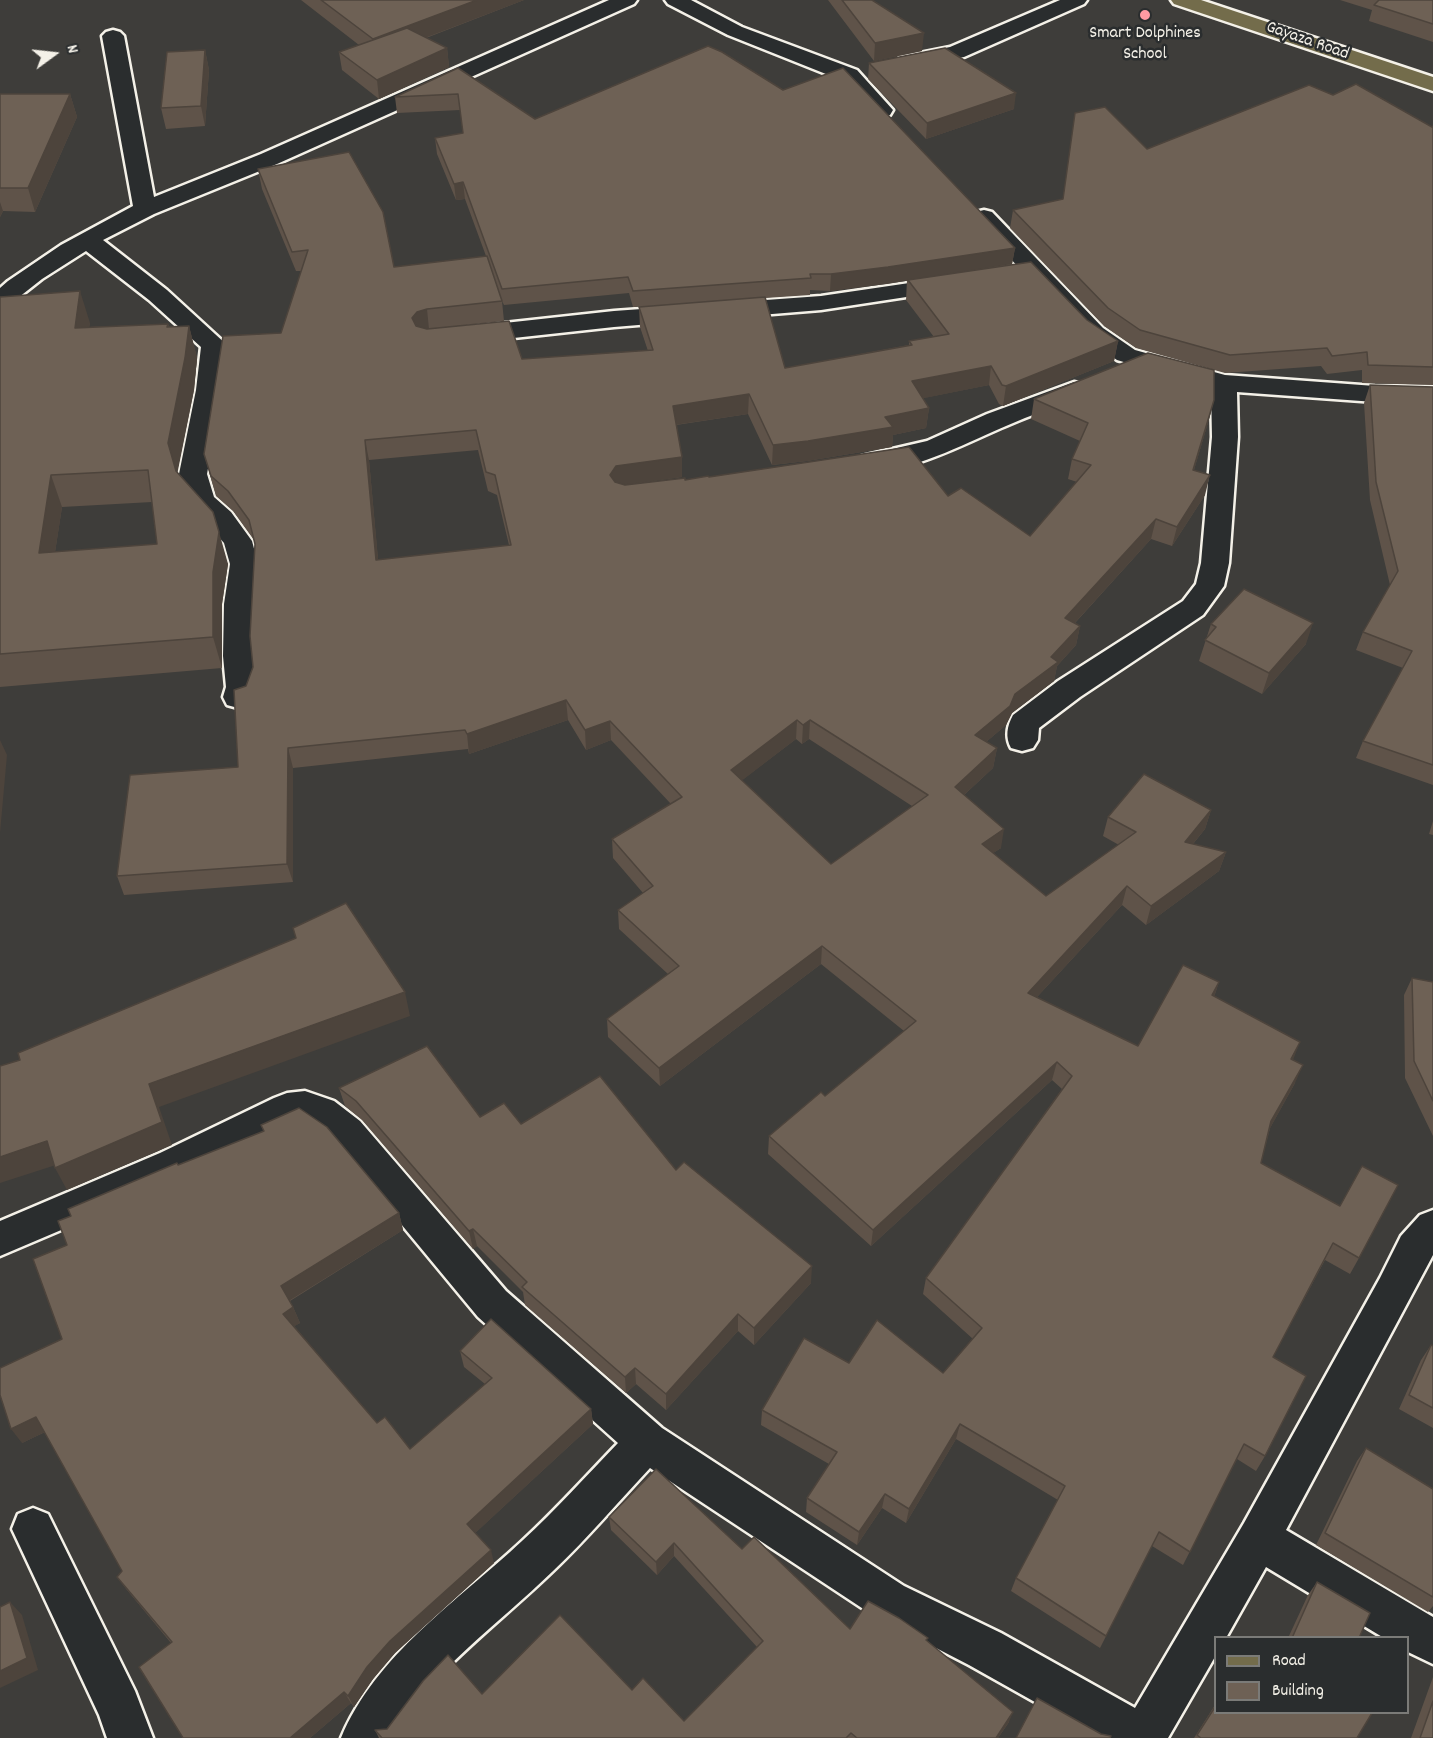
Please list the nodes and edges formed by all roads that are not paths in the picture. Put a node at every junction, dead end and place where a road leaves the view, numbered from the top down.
1 (627, 0) edge
2 (675, 0) edge
3 (1077, 0) edge
4 (1181, 0) edge
5 (114, 36) dead end
6 (892, 66) edge
7 (1433, 84) edge
8 (898, 126) edge
9 (970, 203) edge
10 (144, 210) junction
11 (87, 240) junction
12 (967, 281) edge
13 (0, 300) edge
14 (441, 338) edge
15 (1142, 361) junction
16 (1224, 383) junction
17 (1433, 395) edge
18 (848, 466) edge
19 (238, 697) edge
20 (1022, 740) dead end
21 (1433, 1227) edge
22 (0, 1239) edge
23 (647, 1442) junction
24 (33, 1529) dead end
25 (1258, 1538) junction
26 (1433, 1642) edge
27 (130, 1738) edge
28 (364, 1738) edge
29 (1143, 1738) edge

1 - 10 street
2 - 8 street
3 - 6 street
4 - 7 main road, Gayaza Road
5 - 10 street
9 - 15 street
10 - 11 street
11 - 13 street
11 - 19 street
12 - 14 street
15 - 16 street
15 - 18 street
16 - 17 street
16 - 20 street
21 - 25 street
22 - 23 street
23 - 28 street
23 - 29 street
24 - 27 street
25 - 26 street
25 - 29 street

